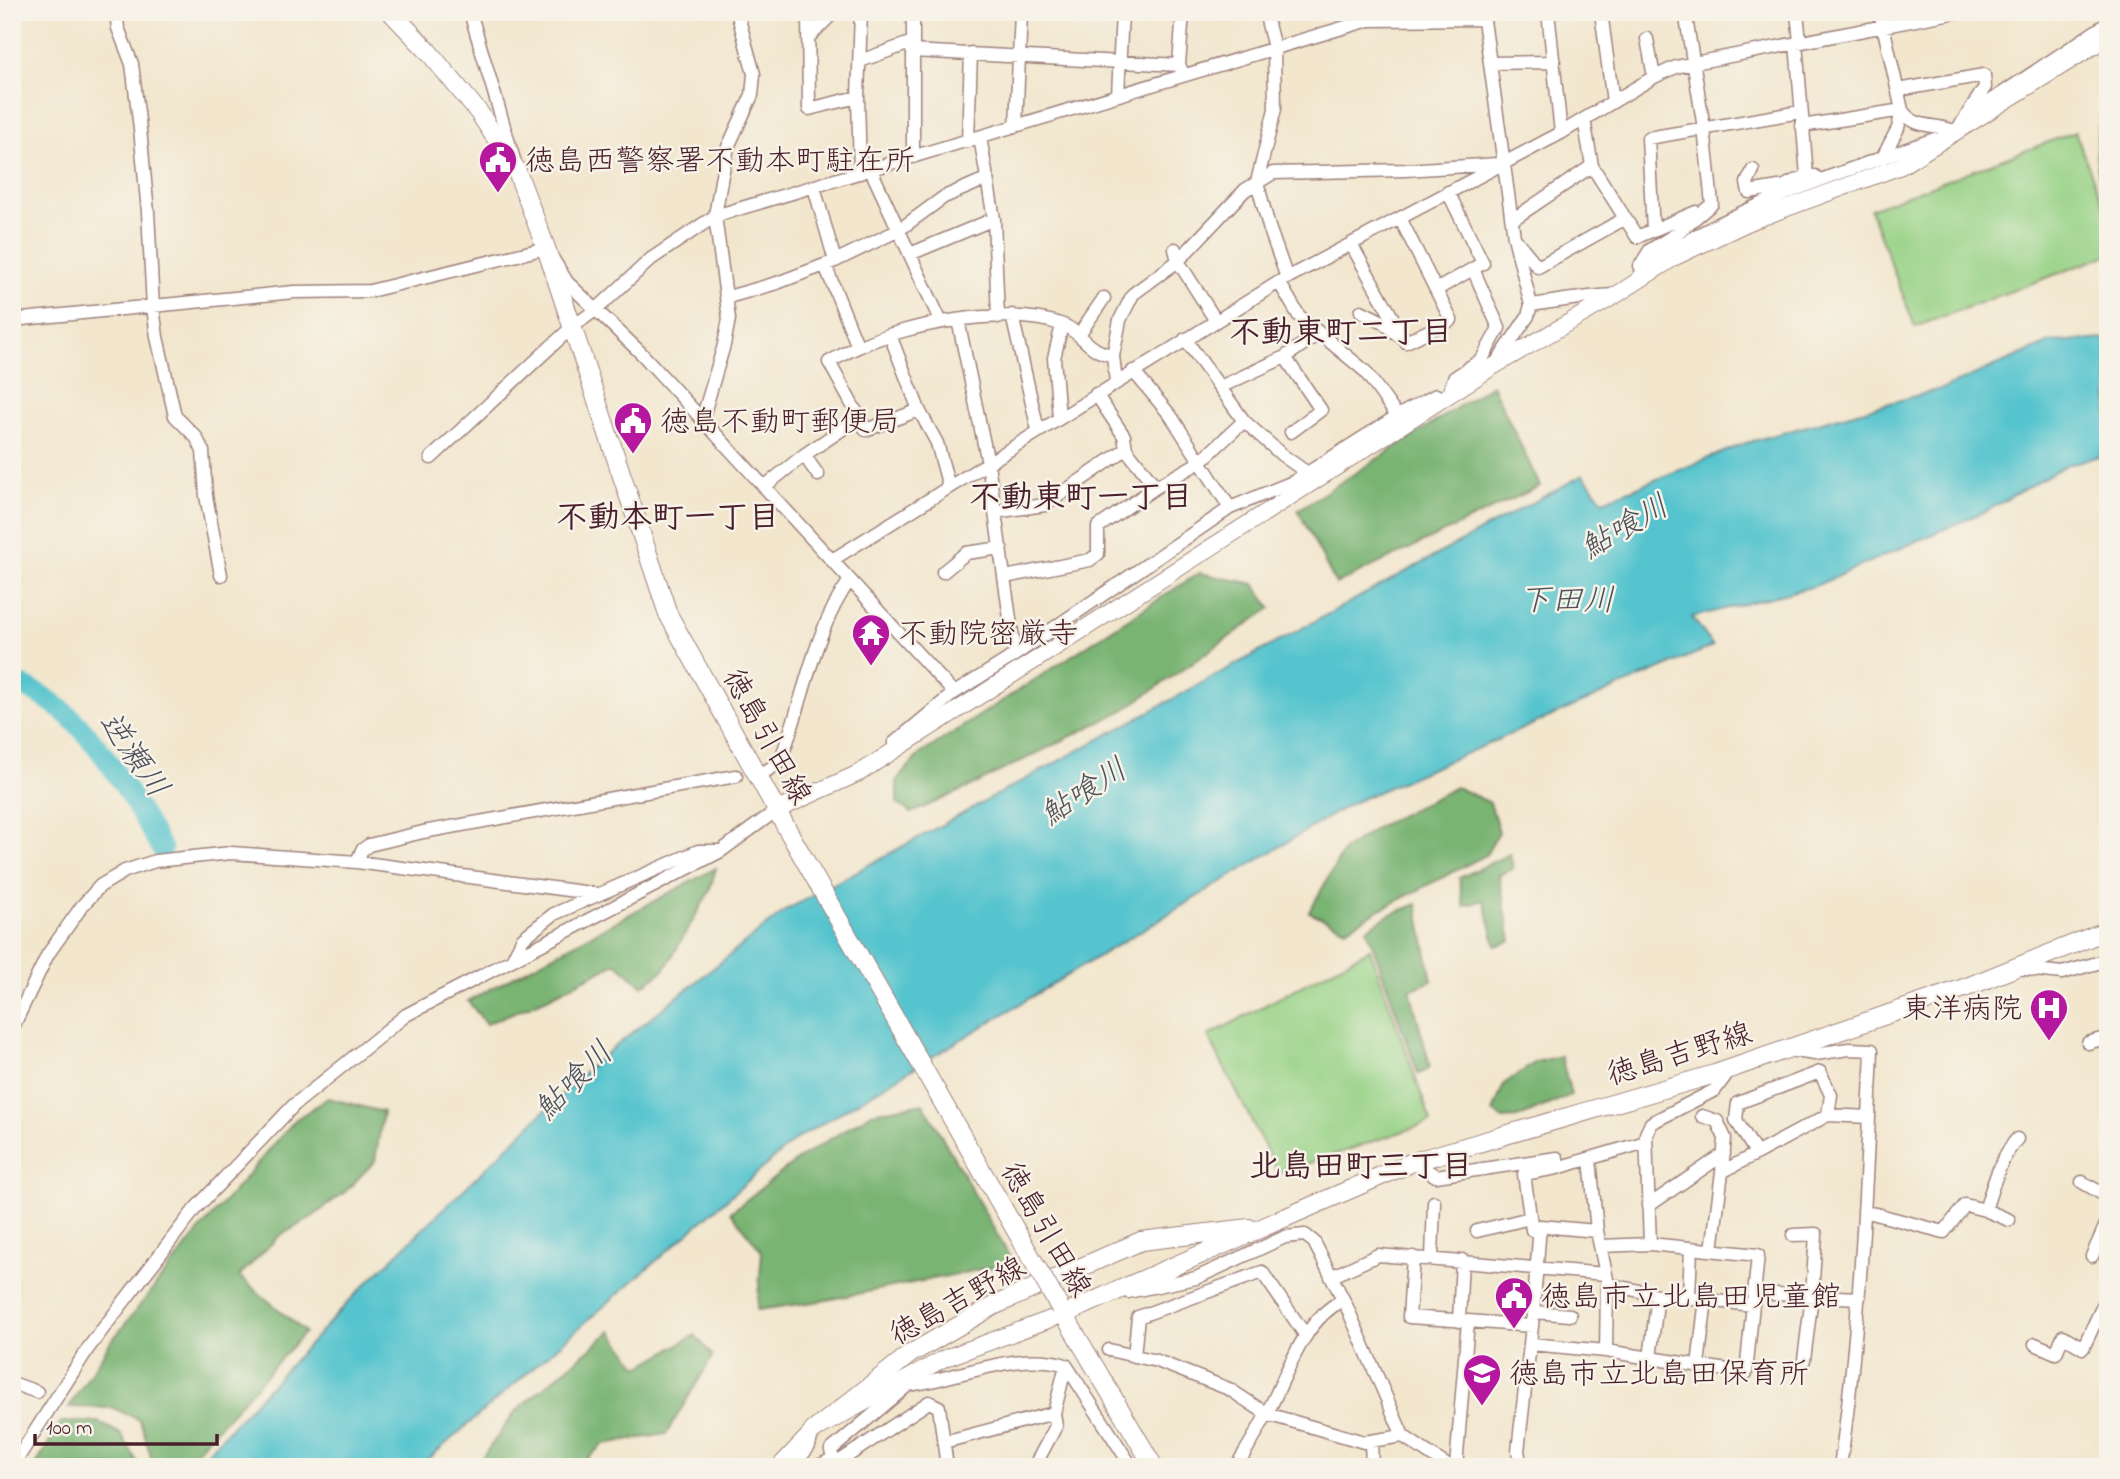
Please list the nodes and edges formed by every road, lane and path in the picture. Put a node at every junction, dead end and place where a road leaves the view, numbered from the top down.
1 (116, 12) edge
2 (391, 12) edge
3 (470, 12) edge
4 (737, 12) edge
5 (808, 12) edge
6 (834, 12) edge
7 (861, 12) edge
8 (913, 12) edge
9 (1021, 12) edge
10 (1122, 12) edge
11 (1183, 12) edge
12 (1265, 12) edge
13 (1341, 12) edge
14 (1548, 12) edge
15 (1601, 12) edge
16 (1711, 12) edge
17 (1797, 12) edge
18 (1880, 12) edge
19 (1956, 12) edge
20 (1685, 14) edge
21 (1483, 15) edge
22 (2108, 23) edge
23 (1883, 26) junction
24 (1341, 28) junction
25 (2108, 37) edge
26 (808, 38) junction
27 (1647, 39) dead end
28 (1798, 42) junction
29 (913, 46) junction
30 (1274, 48) junction
31 (971, 53) junction
32 (1019, 56) junction
33 (860, 61) junction
34 (1119, 61) junction
35 (1554, 62) junction
36 (1694, 62) junction
37 (1490, 63) junction
38 (1182, 70) junction
39 (1654, 77) junction
40 (1898, 90) junction
41 (1118, 95) junction
42 (858, 97) junction
43 (1613, 102) junction
44 (1902, 110) junction
45 (1800, 112) junction
46 (1584, 119) junction
47 (1016, 126) junction
48 (1802, 126) junction
49 (1959, 126) junction
50 (1704, 128) junction
51 (1561, 133) junction
52 (974, 139) junction
53 (913, 157) junction
54 (1882, 159) junction
55 (1503, 163) junction
56 (1592, 166) junction
57 (516, 169) junction
58 (1753, 170) dead end
59 (866, 171) junction
60 (1807, 176) junction
61 (1836, 176) junction
62 (986, 179) junction
63 (1257, 182) junction
64 (814, 187) junction
65 (1783, 187) junction
66 (1448, 192) junction
67 (1712, 204) junction
68 (1757, 205) junction
69 (716, 216) junction
70 (1400, 218) junction
71 (994, 219) junction
72 (1624, 219) junction
73 (1512, 220) junction
74 (1749, 222) junction
75 (899, 230) junction
76 (1653, 231) junction
77 (1514, 237) junction
78 (1351, 244) junction
79 (546, 248) junction
80 (909, 254) junction
81 (1176, 255) junction
82 (830, 263) junction
83 (1473, 269) junction
84 (1283, 280) junction
85 (1632, 284) junction
86 (1436, 290) junction
87 (1616, 295) junction
88 (728, 297) junction
89 (1104, 298) dead end
90 (1531, 305) junction
91 (153, 307) junction
92 (597, 309) junction
93 (1361, 311) dead end
94 (1012, 316) junction
95 (998, 317) junction
96 (12, 320) edge
97 (958, 320) junction
98 (1216, 321) junction
99 (941, 322) junction
100 (1062, 325) junction
101 (572, 327) junction
102 (1080, 333) junction
103 (1319, 333) junction
104 (890, 335) junction
105 (1185, 339) junction
106 (1406, 342) junction
107 (858, 346) junction
108 (1113, 356) junction
109 (1285, 357) junction
110 (1494, 366) junction
111 (1133, 371) junction
112 (1116, 382) junction
113 (1471, 383) junction
114 (1220, 387) junction
115 (1451, 387) junction
116 (1096, 394) junction
117 (919, 410) junction
118 (1397, 416) junction
119 (1059, 417) junction
120 (859, 418) junction
121 (702, 420) junction
122 (1244, 421) junction
123 (1038, 430) junction
124 (1291, 432) dead end
125 (1126, 449) junction
126 (804, 455) junction
127 (430, 458) dead end
128 (988, 463) junction
129 (1200, 463) junction
130 (1306, 472) junction
131 (818, 475) dead end
132 (764, 487) junction
133 (949, 487) junction
134 (1156, 487) junction
135 (1230, 508) junction
136 (995, 512) junction
137 (1001, 548) junction
138 (832, 560) junction
139 (943, 572) dead end
140 (221, 575) dead end
141 (1005, 577) junction
142 (850, 580) junction
143 (1015, 653) junction
144 (954, 693) junction
145 (766, 771) dead end
146 (859, 773) junction
147 (736, 776) dead end
148 (776, 810) junction
149 (721, 851) junction
150 (357, 862) junction
151 (598, 894) junction
152 (2108, 930) edge
153 (512, 960) junction
154 (2108, 960) edge
155 (2016, 968) junction
156 (12, 1029) edge
157 (2108, 1037) edge
158 (2088, 1043) dead end
159 (1785, 1050) junction
160 (1731, 1068) junction
161 (1828, 1115) junction
162 (1702, 1116) dead end
163 (1869, 1117) junction
164 (2017, 1139) dead end
165 (1646, 1142) junction
166 (1756, 1153) junction
167 (1724, 1154) junction
168 (1590, 1159) junction
169 (1413, 1162) junction
170 (1557, 1168) junction
171 (1721, 1172) junction
172 (2082, 1182) dead end
173 (2108, 1197) edge
174 (1434, 1202) dead end
175 (1648, 1206) junction
176 (1985, 1210) junction
177 (1864, 1211) junction
178 (1530, 1217) junction
179 (2009, 1220) dead end
180 (2108, 1220) edge
181 (1266, 1226) junction
182 (1476, 1231) dead end
183 (1597, 1231) junction
184 (1540, 1232) junction
185 (1793, 1235) dead end
186 (1650, 1244) junction
187 (1601, 1246) junction
188 (1690, 1248) junction
189 (1712, 1250) junction
190 (2092, 1256) dead end
191 (1413, 1257) junction
192 (1432, 1258) junction
193 (1462, 1260) junction
194 (1538, 1266) junction
195 (1331, 1277) junction
196 (1606, 1279) junction
197 (1658, 1295) junction
198 (2108, 1295) edge
199 (1101, 1296) junction
200 (1812, 1296) junction
201 (1689, 1298) junction
202 (1859, 1298) junction
203 (1706, 1299) junction
204 (1754, 1299) junction
205 (1343, 1300) junction
206 (1062, 1311) junction
207 (1534, 1312) junction
208 (1570, 1315) dead end
209 (1464, 1321) junction
210 (1532, 1326) junction
211 (1306, 1336) junction
212 (2035, 1343) dead end
213 (1531, 1344) junction
214 (1110, 1350) dead end
215 (1606, 1351) junction
216 (1134, 1356) junction
217 (1650, 1358) junction
218 (1804, 1360) dead end
219 (1698, 1365) junction
220 (1066, 1366) junction
221 (12, 1383) edge
222 (900, 1386) junction
223 (37, 1392) dead end
224 (1054, 1413) junction
225 (1267, 1414) junction
226 (813, 1431) junction
227 (1403, 1436) junction
228 (1371, 1441) junction
229 (944, 1442) junction
230 (835, 1463) edge
231 (12, 1467) edge
232 (779, 1467) edge
233 (793, 1467) edge
234 (816, 1467) edge
235 (947, 1467) edge
236 (1034, 1467) edge
237 (1132, 1467) edge
238 (1154, 1467) edge
239 (1236, 1467) edge
240 (1372, 1467) edge
241 (1449, 1467) edge
242 (1456, 1467) edge
243 (1521, 1467) edge
244 (1840, 1467) edge

1 - 91 street
2 - 57 main road, 徳島引田線
3 - 57 street
4 - 69 street
5 - 26 street
6 - 26 street
7 - 33 street
8 - 29 street
9 - 32 street
10 - 34 street
11 - 38 street
12 - 30 street
13 - 24 street
14 - 35 street
15 - 43 street
16 - 20 street
17 - 28 street
18 - 23 street
19 - 23 street
20 - 36 street
21 - 24 street
21 - 37 street
22 - 49 street
23 - 28 street
23 - 40 street
24 - 30 street
25 - 49 street
26 - 42 street
27 - 39 street
28 - 36 street
28 - 45 street
29 - 31 street
29 - 33 street
29 - 53 street
30 - 38 street
30 - 63 street
31 - 32 street
31 - 52 street
32 - 34 street
32 - 47 street
33 - 42 street
34 - 38 street
34 - 41 street
35 - 37 street
35 - 51 street
36 - 39 street
36 - 50 street
37 - 55 street
38 - 41 street
39 - 43 street
40 - 44 street
40 - 49 street
41 - 47 street
42 - 59 street
43 - 46 street
44 - 48 street
44 - 49 street
44 - 54 street
45 - 48 street
45 - 50 street
46 - 51 street
46 - 56 street
47 - 52 street
48 - 60 street
49 - 54 street
49 - 74 street
50 - 67 street
50 - 76 street
51 - 55 street
52 - 53 street
52 - 62 street
53 - 59 street
54 - 61 street
55 - 63 street
55 - 66 street
55 - 73 street
56 - 72 street
56 - 73 street
57 - 79 main road, 徳島引田線
58 - 65 street
59 - 64 street
59 - 75 street
60 - 61 street
60 - 65 street
61 - 68 street
62 - 71 street
62 - 75 street
63 - 81 street
63 - 84 street
64 - 69 street
64 - 82 street
65 - 68 street
66 - 70 street
66 - 83 street
67 - 76 street
67 - 85 street
68 - 74 street
68 - 85 street
69 - 88 street
69 - 92 street
70 - 78 street
70 - 86 street
71 - 80 street
71 - 95 street
72 - 76 street
72 - 77 street
73 - 77 street
74 - 85 street
75 - 80 street
75 - 82 street
77 - 90 street
78 - 84 street
78 - 106 street
79 - 91 street
79 - 92 street
79 - 101 main road, 徳島引田線
80 - 99 street
81 - 98 street
81 - 108 street
82 - 88 street
82 - 107 street
83 - 86 street
83 - 115 street
84 - 98 street
84 - 103 street
85 - 87 street
86 - 106 street
87 - 90 street
87 - 110 street
88 - 121 street
89 - 102 street
90 - 110 street
91 - 96 street
91 - 140 street
92 - 101 street
92 - 121 street
93 - 106 street
94 - 95 street
94 - 100 street
94 - 123 street
95 - 97 street
97 - 99 street
97 - 128 street
98 - 105 street
99 - 104 street
100 - 102 street
100 - 119 street
101 - 127 street
101 - 148 main road, 徳島引田線
102 - 108 street
103 - 109 street
103 - 118 street
104 - 107 street
104 - 117 street
105 - 111 street
105 - 114 street
107 - 120 street
108 - 112 street
109 - 114 street
109 - 124 street
110 - 113 street
111 - 112 street
111 - 129 street
112 - 116 street
113 - 115 street
113 - 146 street
114 - 122 street
115 - 118 street
116 - 119 street
116 - 125 street
117 - 120 street
117 - 133 street
118 - 130 street
119 - 123 street
120 - 126 street
121 - 132 street
122 - 129 street
122 - 130 street
123 - 128 street
125 - 134 street
125 - 136 street
126 - 131 street
126 - 132 street
128 - 133 street
128 - 136 street
129 - 134 street
129 - 135 street
130 - 135 street
132 - 138 street
133 - 138 street
134 - 141 street
135 - 143 street
136 - 137 street
137 - 139 street
137 - 141 street
138 - 142 street
141 - 143 street
142 - 144 street
142 - 145 street
143 - 144 street
144 - 146 street
146 - 148 street
147 - 150 street
148 - 149 street
148 - 206 main road, 徳島引田線, bridge
149 - 151 street
149 - 153 street
150 - 151 street
150 - 156 street
151 - 153 street
152 - 155 main road, 徳島吉野線
153 - 231 street
154 - 155 street
155 - 159 main road, 徳島吉野線
157 - 158 street
159 - 160 main road, 徳島吉野線
159 - 163 street
160 - 165 street
160 - 169 main road, 徳島吉野線
161 - 163 street
161 - 166 street
161 - 166 street
162 - 167 street
163 - 177 street
164 - 176 street
165 - 168 street
165 - 175 street
166 - 171 street
167 - 171 street
167 - 175 street
168 - 170 street
168 - 183 street
169 - 170 street
169 - 181 main road, 徳島吉野線
170 - 178 street
171 - 189 street
172 - 173 street
174 - 192 street
175 - 186 street
176 - 177 street
176 - 179 street
177 - 202 street
178 - 182 street
178 - 184 street
180 - 190 street
181 - 199 main road, 徳島吉野線
181 - 226 main road, 徳島吉野線
183 - 184 street
183 - 187 street
184 - 194 street
185 - 200 street
186 - 187 street
186 - 188 street
187 - 196 street
188 - 189 street
188 - 201 street
189 - 204 street
191 - 192 street
191 - 195 street
191 - 209 street
192 - 193 street
193 - 194 street
193 - 209 street
194 - 196 street
194 - 207 street
195 - 199 street
195 - 205 street
196 - 197 street
196 - 215 street
197 - 201 street
197 - 217 street
198 - 212 street
199 - 206 main road, 徳島吉野線
200 - 202 street
200 - 204 street
200 - 218 street
201 - 203 street
202 - 244 street
203 - 204 street
203 - 219 street
204 - 219 street
205 - 211 street
205 - 227 street
206 - 222 street
206 - 238 main road, 徳島引田線
207 - 208 street
207 - 210 street
209 - 210 street
209 - 242 street
210 - 213 street
211 - 216 street
211 - 225 street
213 - 215 street
213 - 243 street
214 - 216 street
215 - 217 street
216 - 225 street
217 - 219 street
220 - 222 street
220 - 224 street
220 - 237 street
221 - 223 street
222 - 226 street
222 - 230 street
224 - 229 street
224 - 236 street
225 - 228 street
225 - 239 street
226 - 232 street
226 - 233 street
227 - 228 street
227 - 241 street
228 - 240 street
229 - 230 street
229 - 235 street
230 - 234 street

